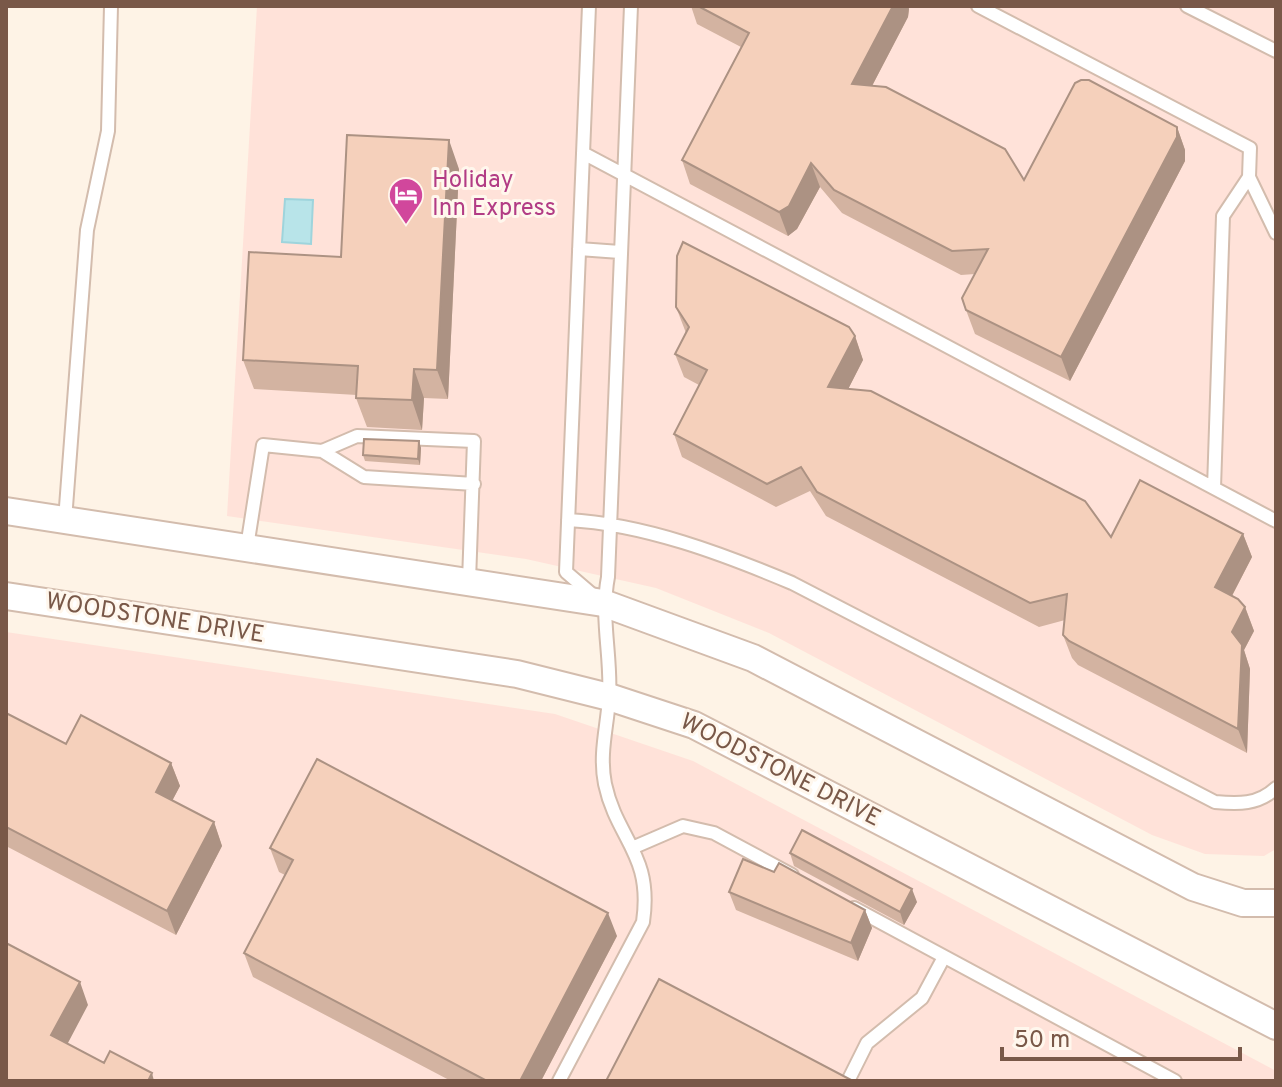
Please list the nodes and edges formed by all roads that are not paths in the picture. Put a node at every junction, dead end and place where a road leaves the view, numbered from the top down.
1 (111, 6) edge
2 (589, 6) edge
3 (631, 6) edge
4 (978, 6) edge
5 (1187, 6) edge
6 (1276, 51) edge
7 (583, 153) junction
8 (624, 174) junction
9 (1249, 177) junction
10 (1276, 233) edge
11 (579, 249) junction
12 (620, 252) junction
13 (322, 451) junction
14 (474, 484) junction
15 (1214, 488) junction
16 (6, 511) edge
17 (65, 520) junction
18 (568, 520) junction
19 (1276, 521) edge
20 (608, 522) junction
21 (247, 547) junction
22 (469, 581) junction
23 (6, 596) edge
24 (603, 603) junction
25 (609, 697) junction
26 (1276, 788) edge
27 (632, 848) junction
28 (809, 884) edge
29 (836, 899) edge
30 (1276, 903) edge
31 (944, 957) junction
32 (1276, 1026) edge
33 (559, 1081) edge
34 (848, 1081) edge
35 (1175, 1081) edge

1 - 17 lane
2 - 7 lane
3 - 8 lane
4 - 9 lane
5 - 6 lane
7 - 8 lane
7 - 11 lane
8 - 12 lane
8 - 15 lane
9 - 10 lane
9 - 15 lane
11 - 12 lane
11 - 18 lane
12 - 20 lane
13 - 14 lane
13 - 14 lane
13 - 21 lane
14 - 22 lane
15 - 19 lane
16 - 17 street
17 - 21 street
18 - 20 lane
18 - 24 lane
20 - 24 lane
20 - 26 lane
21 - 22 street
22 - 24 street
23 - 25 street, WOODSTONE DRIVE
24 - 25 lane
24 - 30 street
25 - 27 lane
25 - 32 street, WOODSTONE DRIVE
27 - 28 lane
27 - 33 lane
29 - 31 lane
31 - 34 lane
31 - 35 lane

